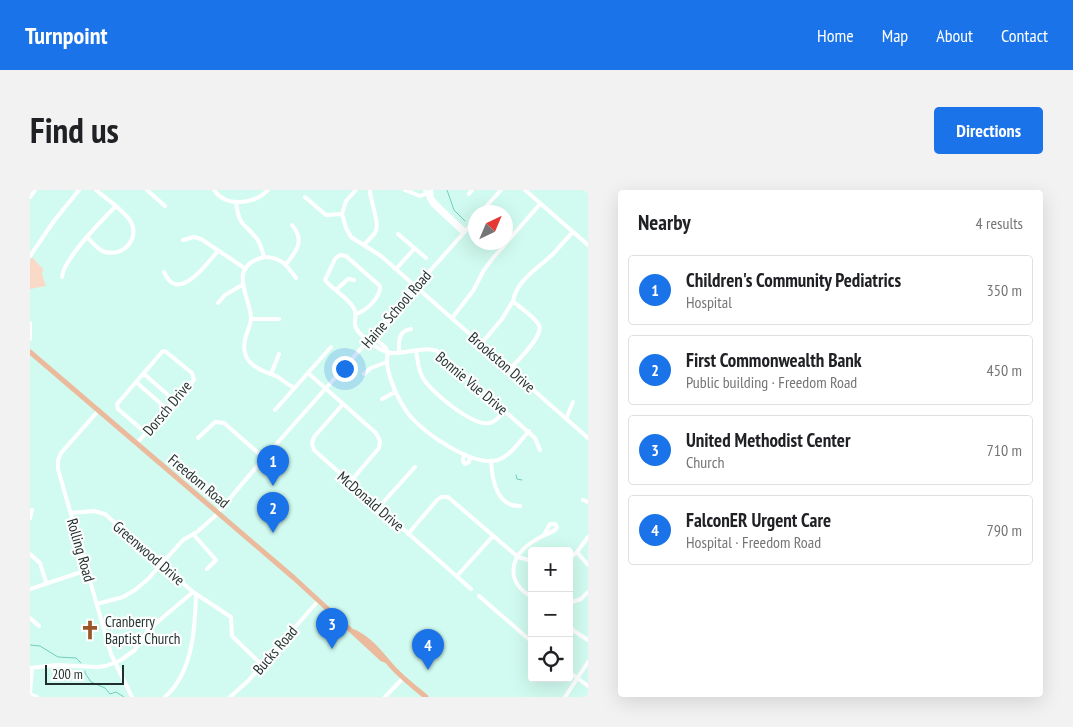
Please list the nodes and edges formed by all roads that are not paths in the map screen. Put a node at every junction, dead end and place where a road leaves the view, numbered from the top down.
1 (34, 190) edge
2 (79, 190) edge
3 (96, 190) edge
4 (147, 190) edge
5 (214, 190) edge
6 (268, 190) edge
7 (356, 190) edge
8 (370, 190) edge
9 (405, 190) edge
10 (472, 190) edge
11 (502, 190) edge
12 (525, 190) edge
13 (428, 191) edge
14 (468, 194) dead end
15 (30, 197) edge
16 (305, 197) dead end
17 (236, 202) junction
18 (540, 204) junction
19 (488, 205) edge
20 (165, 206) dead end
21 (115, 207) junction
22 (342, 214) junction
23 (292, 225) dead end
24 (468, 228) edge
25 (464, 232) junction
26 (573, 232) junction
27 (398, 234) dead end
28 (87, 238) junction
29 (183, 240) dead end
30 (364, 245) junction
31 (588, 245) edge
32 (414, 249) junction
33 (218, 251) junction
34 (30, 255) edge
35 (264, 257) junction
36 (426, 258) dead end
37 (286, 264) junction
38 (246, 269) junction
39 (396, 269) junction
40 (164, 272) dead end
41 (62, 277) dead end
42 (296, 278) dead end
43 (354, 280) dead end
44 (242, 285) junction
45 (416, 286) junction
46 (336, 290) junction
47 (513, 301) junction
48 (218, 303) dead end
49 (356, 314) junction
50 (452, 318) junction
51 (251, 319) junction
52 (279, 319) dead end
53 (30, 323) edge
54 (411, 329) dead end
55 (372, 336) junction
56 (30, 339) edge
57 (368, 341) junction
58 (481, 344) junction
59 (331, 347) dead end
60 (416, 351) junction
61 (30, 352) edge
62 (388, 352) junction
63 (399, 352) junction
64 (279, 354) dead end
65 (387, 362) junction
66 (510, 369) junction
67 (308, 373) junction
68 (144, 374) junction
69 (271, 374) junction
70 (364, 374) dead end
71 (136, 382) junction
72 (295, 387) junction
73 (326, 389) junction
74 (395, 392) junction
75 (382, 399) dead end
76 (175, 401) junction
77 (572, 402) dead end
78 (343, 404) junction
79 (168, 409) junction
80 (274, 410) dead end
81 (505, 410) junction
82 (98, 411) junction
83 (566, 418) junction
84 (528, 431) junction
85 (146, 433) junction
86 (198, 438) dead end
87 (588, 438) edge
88 (136, 444) junction
89 (540, 450) dead end
90 (464, 454) junction
91 (470, 457) junction
92 (264, 458) junction
93 (491, 461) junction
94 (415, 467) dead end
95 (350, 482) junction
96 (582, 500) dead end
97 (588, 502) edge
98 (520, 506) dead end
99 (378, 508) junction
100 (32, 510) dead end
101 (71, 513) junction
102 (218, 513) junction
103 (30, 518) edge
104 (193, 534) junction
105 (408, 534) junction
106 (544, 535) dead end
107 (493, 536) junction
108 (588, 537) edge
109 (577, 552) junction
110 (30, 554) edge
111 (573, 556) edge
112 (518, 557) junction
113 (528, 560) edge
114 (161, 564) junction
115 (588, 565) edge
116 (207, 569) dead end
117 (87, 570) junction
118 (457, 576) junction
119 (46, 582) junction
120 (30, 589) edge
121 (472, 589) dead end
122 (588, 592) edge
123 (195, 593) junction
124 (528, 594) edge
125 (479, 596) dead end
126 (318, 601) junction
127 (573, 602) edge
128 (97, 604) junction
129 (30, 618) edge
130 (39, 626) dead end
131 (573, 630) edge
132 (528, 639) edge
133 (588, 640) edge
134 (588, 662) edge
135 (114, 664) junction
136 (262, 664) junction
137 (31, 668) edge
138 (573, 675) edge
139 (404, 677) junction
140 (578, 679) junction
141 (588, 686) edge
142 (30, 693) edge
143 (37, 697) edge
144 (132, 697) edge
145 (165, 697) edge
146 (230, 697) edge
147 (386, 697) edge
148 (426, 697) edge
149 (565, 697) edge

1 - 15 street
2 - 34 street
3 - 21 street
4 - 20 street
5 - 17 street
6 - 17 street
7 - 22 street
8 - 30 street
9 - 13 street
10 - 14 street
11 - 19 street
12 - 18 street
13 - 25 street
13 - 25 street
16 - 22 street
17 - 35 street
18 - 26 street
18 - 50 street
21 - 28 street
21 - 28 street
22 - 30 street, Brookston Drive
23 - 37 street
24 - 25 street, Haine School Road
25 - 45 street, Haine School Road
26 - 31 street
26 - 47 street
27 - 32 street
28 - 41 street
29 - 33 street
30 - 39 street, Brookston Drive
32 - 36 street
32 - 39 street
33 - 38 street
33 - 40 street
35 - 37 street
35 - 38 street
37 - 42 street
38 - 44 street
39 - 45 street, Brookston Drive
43 - 46 street
44 - 48 street
44 - 51 street
45 - 50 street, Brookston Drive
45 - 55 street, Haine School Road
46 - 49 street
46 - 49 street
47 - 58 street
47 - 66 street
49 - 57 street
50 - 58 street, Brookston Drive
51 - 52 street
51 - 69 street
53 - 56 street
54 - 63 street
55 - 57 street, Haine School Road
55 - 62 street
57 - 62 street, Bonnie Vue Drive
57 - 73 street, Haine School Road
58 - 66 street, Brookston Drive
59 - 67 street
60 - 63 street, Bonnie Vue Drive
60 - 81 street, Bonnie Vue Drive
60 - 81 street
61 - 82 main road, Freedom Road
62 - 63 street, Bonnie Vue Drive
62 - 65 street
64 - 69 street
65 - 70 street
65 - 74 street
66 - 83 street, Brookston Drive
67 - 72 street
67 - 73 street
68 - 71 street
68 - 76 street
68 - 76 street, Dorsch Drive
69 - 72 street
71 - 79 street
71 - 85 street
72 - 80 street
73 - 78 street
73 - 92 street, Haine School Road
74 - 75 street
74 - 90 street
76 - 79 street, Dorsch Drive
77 - 83 street
78 - 95 street
78 - 95 street, McDonald Drive
79 - 85 street, Dorsch Drive
81 - 84 street, Bonnie Vue Drive
82 - 88 main road, Freedom Road
82 - 101 street, Rolling Road
83 - 87 street, Brookston Drive
84 - 89 street, Bonnie Vue Drive
84 - 93 street
85 - 88 street, Dorsch Drive
86 - 92 street
88 - 102 main road, Freedom Road
90 - 91 street
90 - 91 street
91 - 93 street
92 - 102 street, Haine School Road
93 - 98 street
94 - 99 street
95 - 99 street, McDonald Drive
96 - 97 street
99 - 105 street, McDonald Drive
100 - 103 street
101 - 114 street, Greenwood Drive
101 - 117 street, Rolling Road
102 - 104 street, Haine School Road
102 - 126 main road, Freedom Road
104 - 114 street, Haine School Road
104 - 116 street
105 - 107 street
105 - 118 street, McDonald Drive
106 - 112 street
107 - 112 street
107 - 118 street
108 - 109 street
109 - 111 street
109 - 115 street
110 - 119 street
112 - 113 street
112 - 124 street
114 - 123 street, Greenwood Drive
114 - 128 street, Haine School Road
117 - 119 street
117 - 128 street, Rolling Road
118 - 121 street, McDonald Drive
119 - 120 street
122 - 127 street
123 - 135 street
123 - 136 street, Greenwood Drive
123 - 145 street, Greenwood Drive
125 - 132 street
126 - 136 street, Bucks Road
126 - 139 main road, Freedom Road
128 - 135 street, Rolling Road
129 - 130 street
131 - 133 street
134 - 140 street
135 - 137 street
135 - 144 street, Rolling Road
136 - 146 street, Bucks Road
137 - 142 street
138 - 140 street
139 - 147 street
139 - 148 main road, Freedom Road
140 - 141 street
140 - 149 street
142 - 143 street

